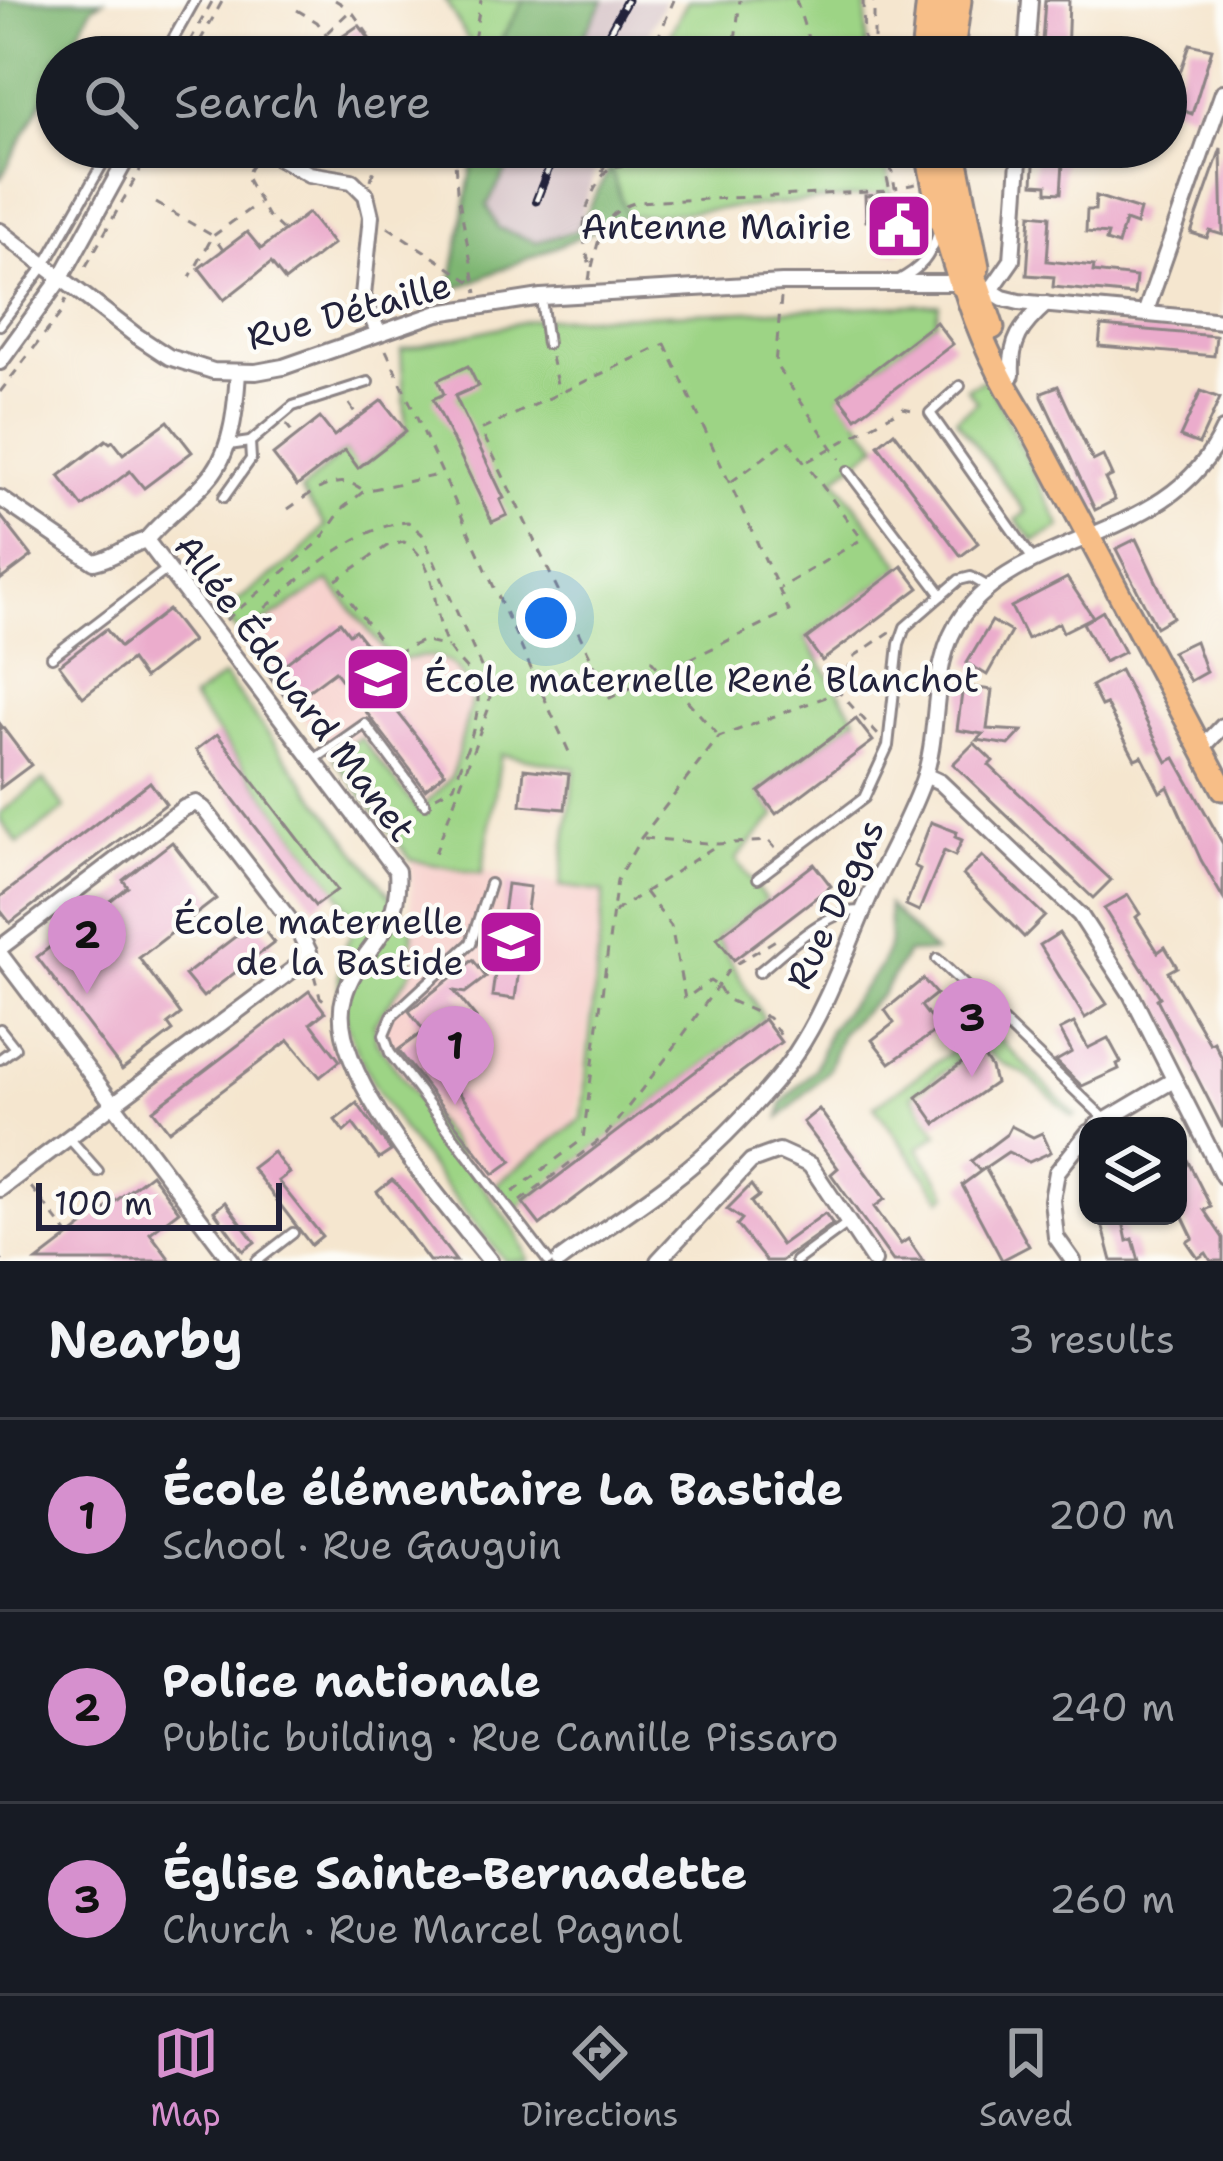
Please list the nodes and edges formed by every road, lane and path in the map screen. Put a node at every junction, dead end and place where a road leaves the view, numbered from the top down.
1 (195, 0) edge
2 (213, 0) edge
3 (223, 0) edge
4 (335, 0) edge
5 (481, 0) edge
6 (674, 0) edge
7 (740, 0) edge
8 (796, 0) edge
9 (863, 0) edge
10 (874, 0) edge
11 (932, 0) edge
12 (957, 0) edge
13 (1030, 0) edge
14 (297, 10) dead end
15 (351, 10) junction
16 (325, 32) junction
17 (175, 36) edge
18 (193, 36) edge
19 (203, 36) edge
20 (321, 36) edge
21 (328, 36) edge
22 (369, 36) edge
23 (475, 36) edge
24 (659, 36) edge
25 (736, 36) edge
26 (807, 36) edge
27 (864, 36) edge
28 (874, 36) edge
29 (928, 36) edge
30 (952, 36) edge
31 (1027, 36) edge
32 (1223, 92) edge
33 (100, 168) edge
34 (122, 168) edge
35 (250, 168) edge
36 (293, 168) edge
37 (374, 168) edge
38 (455, 168) edge
39 (603, 168) edge
40 (608, 168) edge
41 (885, 168) edge
42 (891, 168) edge
43 (932, 168) edge
44 (955, 168) edge
45 (1019, 168) edge
46 (599, 179) junction
47 (934, 181) junction
48 (367, 195) junction
49 (260, 202) junction
50 (156, 203) dead end
51 (371, 216) junction
52 (943, 218) junction
53 (0, 231) edge
54 (284, 231) dead end
55 (213, 236) junction
56 (223, 250) dead end
57 (45, 265) junction
58 (592, 267) junction
59 (190, 277) dead end
60 (61, 278) junction
61 (897, 281) junction
62 (474, 284) junction
63 (782, 284) junction
64 (977, 286) junction
65 (586, 294) junction
66 (541, 297) junction
67 (1046, 304) junction
68 (482, 306) junction
69 (1146, 311) junction
70 (1223, 320) edge
71 (0, 326) edge
72 (378, 332) junction
73 (547, 344) joint
74 (0, 362) edge
75 (238, 372) junction
76 (1012, 375) junction
77 (368, 382) dead end
78 (960, 386) dead end
79 (344, 390) junction
80 (560, 393) junction
81 (931, 413) junction
82 (358, 417) dead end
83 (1029, 424) junction
84 (1223, 430) edge
85 (250, 442) junction
86 (227, 445) junction
87 (831, 447) junction
88 (805, 463) junction
89 (848, 471) joint
90 (440, 475) junction
91 (730, 483) junction
92 (364, 491) junction
93 (224, 497) dead end
94 (0, 498) edge
95 (288, 508) dead end
96 (1088, 538) junction
97 (146, 540) junction
98 (1034, 562) junction
99 (166, 570) junction
100 (990, 588) junction
101 (778, 589) junction
102 (942, 595) junction
103 (915, 615) junction
104 (217, 638) junction
105 (448, 647) junction
106 (52, 658) dead end
107 (651, 660) dead end
108 (663, 673) junction
109 (839, 692) junction
110 (1223, 727) edge
111 (719, 736) junction
112 (888, 746) junction
113 (1202, 748) junction
114 (569, 752) dead end
115 (315, 759) junction
116 (925, 775) junction
117 (1223, 789) edge
118 (424, 803) joint
119 (641, 838) junction
120 (718, 844) junction
121 (784, 858) junction
122 (433, 859) dead end
123 (758, 878) dead end
124 (490, 884) dead end
125 (645, 892) junction
126 (863, 912) junction
127 (613, 913) junction
128 (778, 938) dead end
129 (0, 951) edge
130 (937, 959) dead end
131 (302, 962) junction
132 (759, 972) dead end
133 (718, 986) junction
134 (342, 1016) junction
135 (1, 1032) edge
136 (794, 1056) junction
137 (0, 1059) edge
138 (1172, 1081) junction
139 (112, 1104) junction
140 (1095, 1117) edge
141 (1111, 1117) edge
142 (68, 1137) junction
143 (1079, 1144) edge
144 (98, 1171) dead end
145 (21, 1173) junction
146 (1223, 1176) edge
147 (0, 1189) edge
148 (506, 1205) junction
149 (848, 1223) junction
150 (67, 1233) dead end
151 (292, 1234) dead end
152 (232, 1261) edge
153 (257, 1261) edge
154 (490, 1261) edge
155 (548, 1261) edge
156 (559, 1261) edge
157 (658, 1261) edge
158 (796, 1261) edge
159 (874, 1261) edge
160 (1073, 1261) edge

1 - 17 lane
2 - 18 path
3 - 19 path
4 - 15 path
5 - 23 path
6 - 24 path
7 - 25 path
8 - 26 path
9 - 27 path
10 - 28 path
11 - 29 highway
12 - 30 highway
13 - 31 street
14 - 16 path
15 - 16 path
15 - 22 path
16 - 20 path
16 - 21 path
32 - 69 street
33 - 57 lane
34 - 60 street
35 - 49 path
36 - 48 street
37 - 48 path
38 - 62 path
39 - 46 path
40 - 46 path
41 - 58 path
42 - 47 path
43 - 47 highway
44 - 64 highway
45 - 64 street
46 - 58 path
47 - 52 highway
48 - 51 street
49 - 54 path
49 - 55 path
50 - 55 path
51 - 62 path
51 - 72 street
52 - 61 lane
52 - 64 highway
53 - 57 street, Rue Détaille
55 - 56 path
55 - 59 path
57 - 60 street, Rue Détaille
57 - 71 lane
58 - 65 path
60 - 74 street
60 - 75 street, Rue Détaille
61 - 63 street, Rue Détaille
61 - 64 street, Rue Détaille
62 - 68 path
63 - 65 street, Rue Détaille
63 - 87 path
64 - 67 street, Rue Détaille
64 - 76 main road
64 - 83 main road
65 - 66 street, Rue Détaille
66 - 68 street, Rue Détaille
66 - 73 lane
67 - 69 street, Rue Détaille
67 - 76 street
68 - 72 street, Rue Détaille
69 - 70 street, Rue Détaille
72 - 75 street, Rue Détaille
72 - 90 path
73 - 80 path
75 - 86 street, Allée Édouard Manet
76 - 83 main road
77 - 79 lane
78 - 81 lane
79 - 82 path
79 - 85 lane
80 - 91 path
80 - 108 path
81 - 87 path
81 - 98 lane
83 - 96 main road
84 - 96 street, Rue Degas
85 - 86 lane
85 - 93 lane
86 - 97 street, Allée Édouard Manet
87 - 88 path
87 - 89 path
88 - 91 path
88 - 101 path
89 - 102 lane
90 - 92 path
90 - 114 path
91 - 101 path
92 - 95 path
92 - 104 path
94 - 97 street, Allée Édouard Manet
96 - 98 street, Rue Degas
96 - 113 main road
97 - 99 street, Allée Édouard Manet
98 - 100 street, Rue Degas
99 - 104 street, Allée Édouard Manet
99 - 106 lane
100 - 102 lane
100 - 116 street, Rue Degas
101 - 108 path
102 - 103 lane
103 - 109 path
103 - 112 lane
104 - 115 street, Allée Édouard Manet
104 - 122 path
105 - 105 path
105 - 118 path
107 - 108 path
108 - 111 path
109 - 111 path
109 - 112 path
110 - 113 street
111 - 119 path
112 - 121 lane
113 - 117 main road
115 - 118 lane
115 - 134 street, Allée Édouard Manet
116 - 126 street, Rue Degas
116 - 138 street
119 - 120 path
119 - 127 path
120 - 121 path
120 - 125 path
121 - 123 lane
124 - 148 lane
125 - 127 path
125 - 133 path
126 - 132 lane
126 - 136 street, Rue Degas
127 - 148 path
128 - 133 path
129 - 131 street
129 - 139 street
130 - 140 lane
131 - 134 path
131 - 139 street
133 - 136 path
133 - 148 path
134 - 154 street
135 - 137 lane
136 - 156 street, Rue Degas
138 - 141 street
138 - 146 street
139 - 142 street
139 - 152 street
142 - 144 lane
142 - 145 street
143 - 160 street
145 - 147 street
145 - 150 path
148 - 155 lane
149 - 157 street
149 - 158 lane
149 - 159 street
151 - 153 lane

